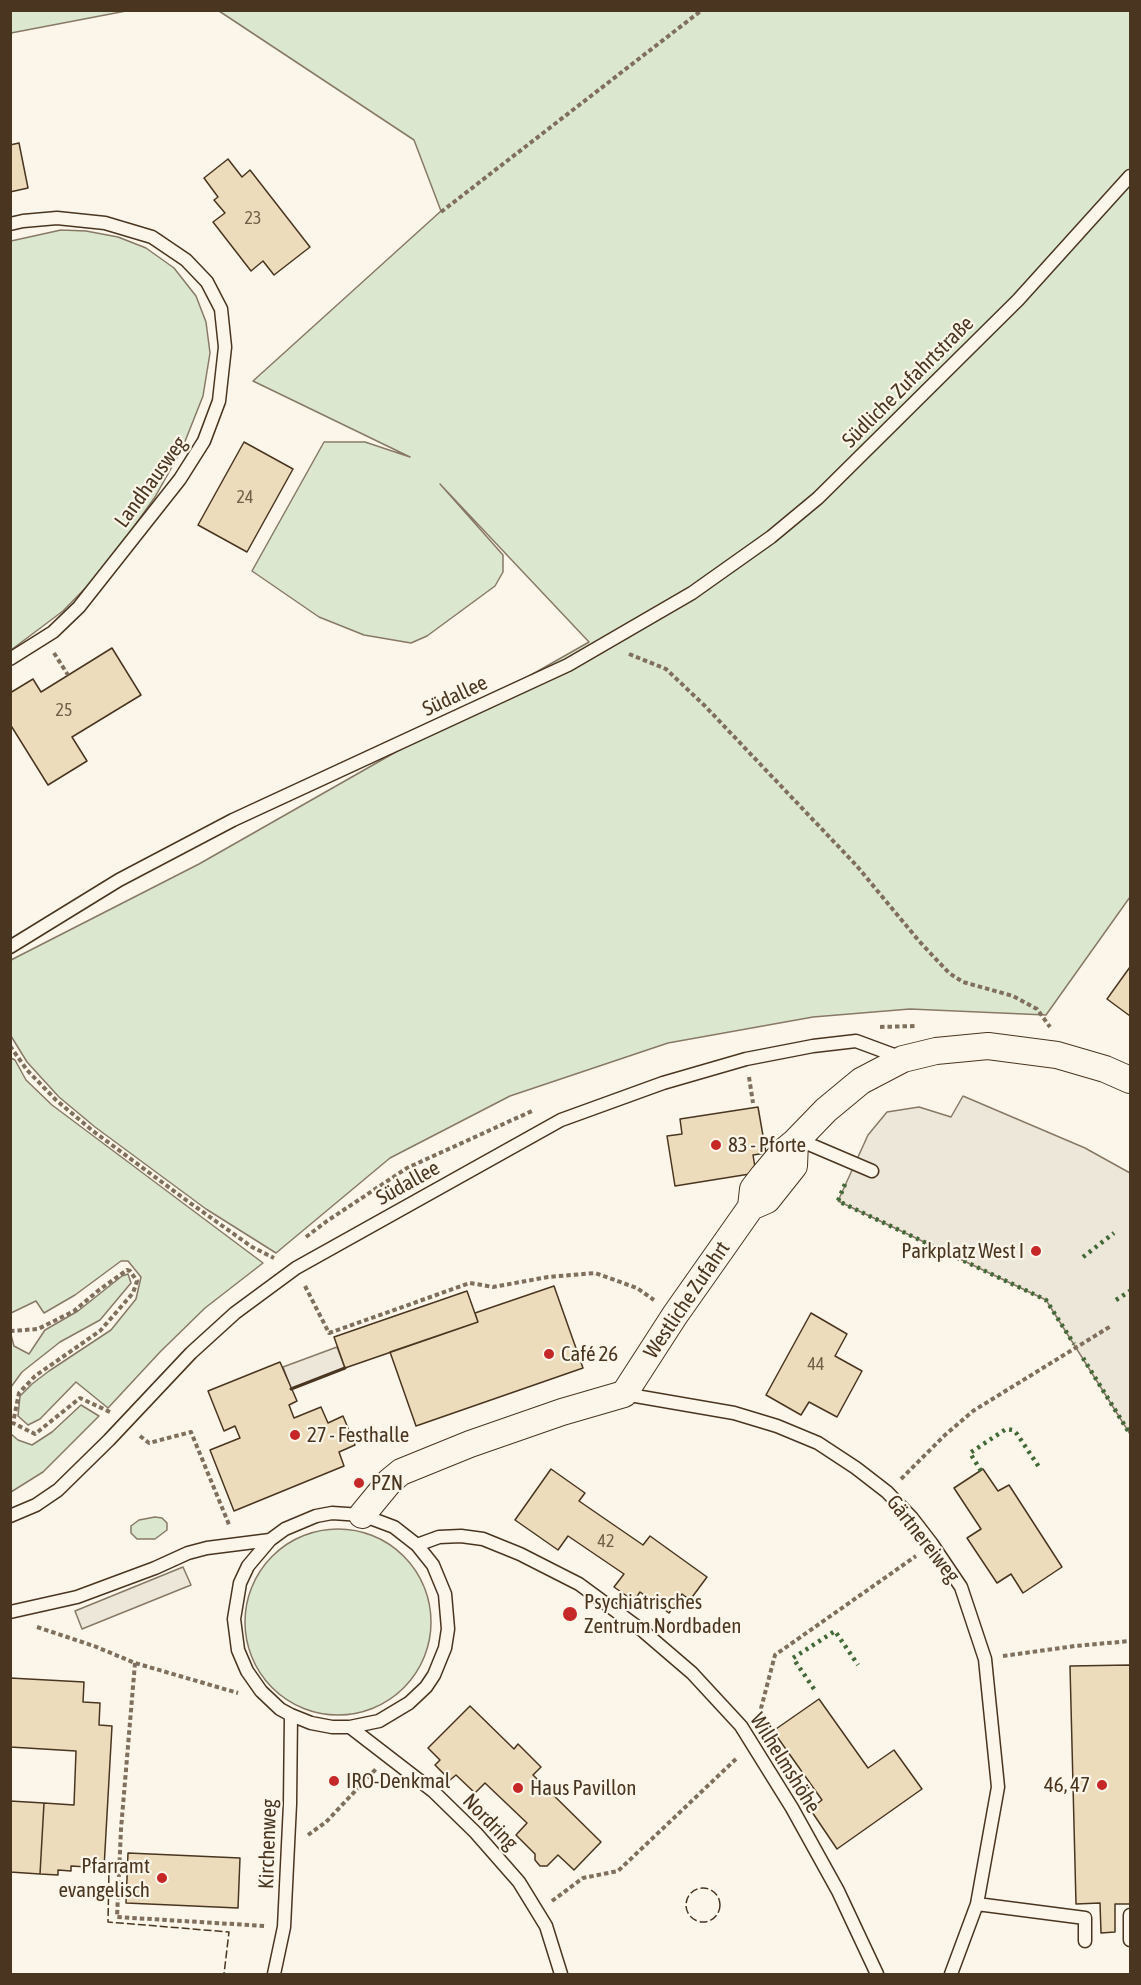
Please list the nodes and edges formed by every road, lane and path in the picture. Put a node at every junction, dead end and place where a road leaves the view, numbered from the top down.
1 (702, 10) edge
2 (1131, 176) edge
3 (441, 212) dead end
4 (10, 224) edge
5 (692, 593) joint
6 (602, 645) junction
7 (10, 659) edge
8 (13, 944) edge
9 (918, 1026) dead end
10 (871, 1027) dead end
11 (10, 1046) edge
12 (1057, 1055) junction
13 (903, 1059) junction
14 (1131, 1080) edge
15 (750, 1082) dead end
16 (753, 1103) dead end
17 (534, 1110) dead end
18 (796, 1140) junction
19 (872, 1171) dead end
20 (302, 1240) dead end
21 (268, 1266) dead end
22 (296, 1268) junction
23 (675, 1316) junction
24 (1111, 1326) dead end
25 (10, 1331) edge
26 (624, 1394) junction
27 (118, 1403) dead end
28 (110, 1412) junction
29 (102, 1419) dead end
30 (124, 1424) junction
31 (887, 1492) junction
32 (362, 1515) junction
33 (10, 1516) edge
34 (270, 1540) junction
35 (237, 1544) junction
36 (932, 1544) junction
37 (417, 1545) junction
38 (10, 1612) edge
39 (32, 1626) dead end
40 (1130, 1640) edge
41 (985, 1659) junction
42 (135, 1663) junction
43 (261, 1691) junction
44 (291, 1715) junction
45 (350, 1727) junction
46 (752, 1744) junction
47 (388, 1755) junction
48 (287, 1849) junction
49 (977, 1904) junction
50 (537, 1912) junction
51 (1131, 1915) edge
52 (284, 1927) junction
53 (1130, 1940) edge
54 (1085, 1941) dead end
55 (274, 1974) edge
56 (561, 1974) edge
57 (878, 1974) edge
58 (951, 1974) edge

1 - 3 path
2 - 5 lane, Südliche Zufahrtstraße
4 - 7 lane, Landhausweg
5 - 6 lane, Südallee
6 - 8 lane, Südallee
6 - 12 path
9 - 10 path
11 - 21 path
12 - 13 street, Westliche Zufahrt
12 - 14 street, Westliche Zufahrt
13 - 18 street, Westliche Zufahrt
13 - 22 lane, Südallee
15 - 16 path
17 - 20 path
18 - 19 lane
18 - 23 street, Westliche Zufahrt
22 - 23 path
22 - 30 lane, Südallee
23 - 26 street, Westliche Zufahrt
24 - 31 path
25 - 28 path
26 - 31 lane, Gärtnereiweg
26 - 32 street, Gärtnereiweg
27 - 28 path
28 - 29 path
30 - 33 lane, Südallee
30 - 35 path
31 - 36 lane, Gärtnereiweg
32 - 34 lane
32 - 37 lane
34 - 35 lane
34 - 43 lane
35 - 38 lane
36 - 41 lane, Gärtnereiweg
36 - 46 path
37 - 45 lane
37 - 46 lane, Wilhelmshöhe
39 - 42 path
40 - 41 path
41 - 49 lane, Gärtnereiweg
42 - 43 path
42 - 52 path
43 - 44 lane
44 - 45 lane
44 - 48 lane, Kirchenweg
45 - 47 lane, Nordring
46 - 50 path
46 - 57 lane, Wilhelmshöhe
47 - 48 path
47 - 50 lane, Nordring
48 - 52 lane, Kirchenweg
49 - 54 lane
49 - 58 lane, Gärtnereiweg
50 - 56 lane, Nordring
51 - 53 lane
52 - 55 lane, Kirchenweg

